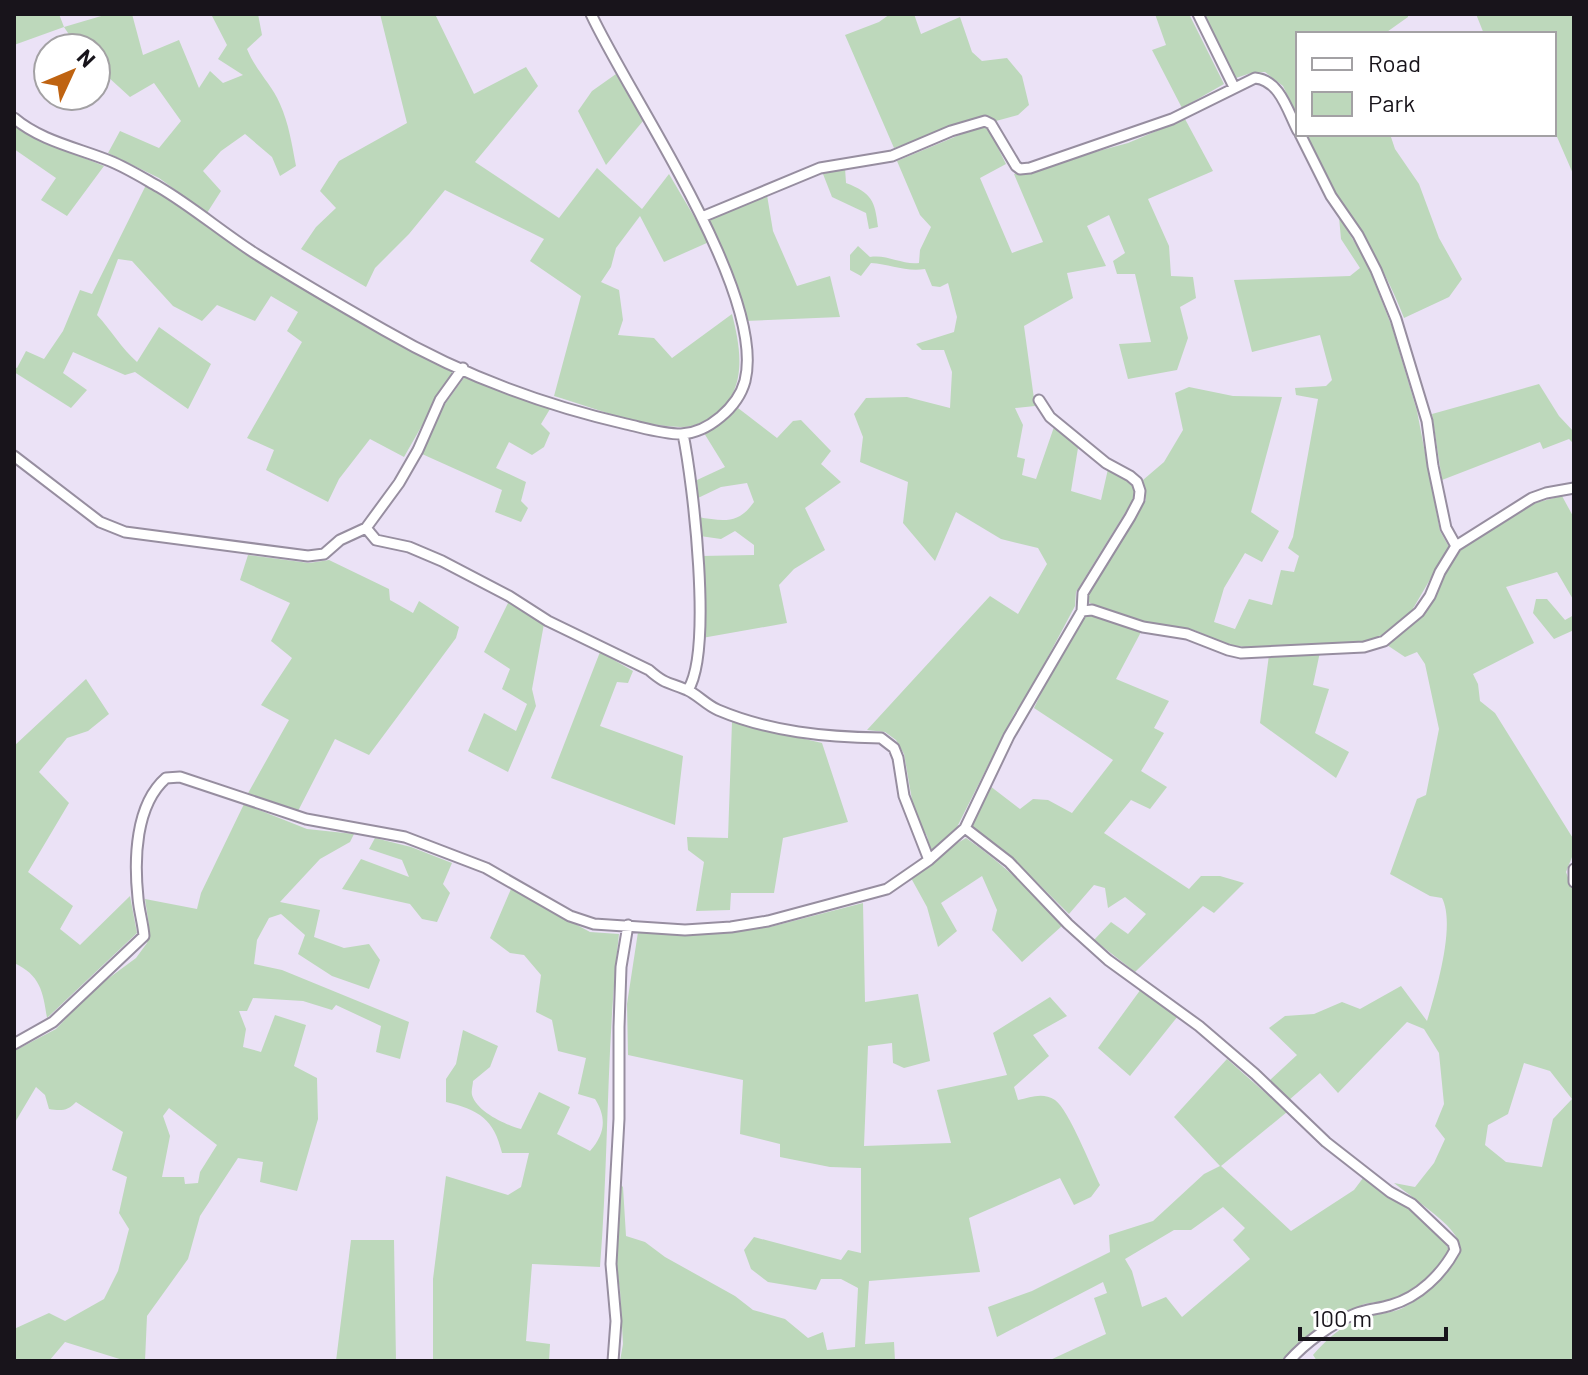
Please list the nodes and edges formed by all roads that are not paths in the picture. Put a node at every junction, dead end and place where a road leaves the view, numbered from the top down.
1 (591, 14) edge
2 (1198, 14) edge
3 (1234, 87) junction
4 (14, 118) edge
5 (1296, 127) edge
6 (1301, 136) edge
7 (702, 217) junction
8 (463, 368) junction
9 (1039, 400) dead end
10 (683, 434) junction
11 (14, 456) edge
12 (1574, 488) edge
13 (366, 528) junction
14 (1456, 546) junction
15 (1082, 611) junction
16 (688, 690) junction
17 (965, 828) junction
18 (929, 860) junction
19 (1574, 869) edge
20 (1574, 882) edge
21 (628, 925) junction
22 (14, 1044) edge
23 (613, 1361) edge
24 (1289, 1361) edge

1 - 7 street
2 - 3 street
3 - 5 street
3 - 7 street
4 - 8 street
6 - 14 street
7 - 10 street
8 - 10 street
8 - 13 street
9 - 15 street
10 - 16 street
11 - 13 street
12 - 14 street
13 - 16 street
14 - 15 street
15 - 17 street
16 - 18 street
17 - 18 street
17 - 24 street
18 - 21 street
19 - 20 street
21 - 22 street
21 - 23 street

